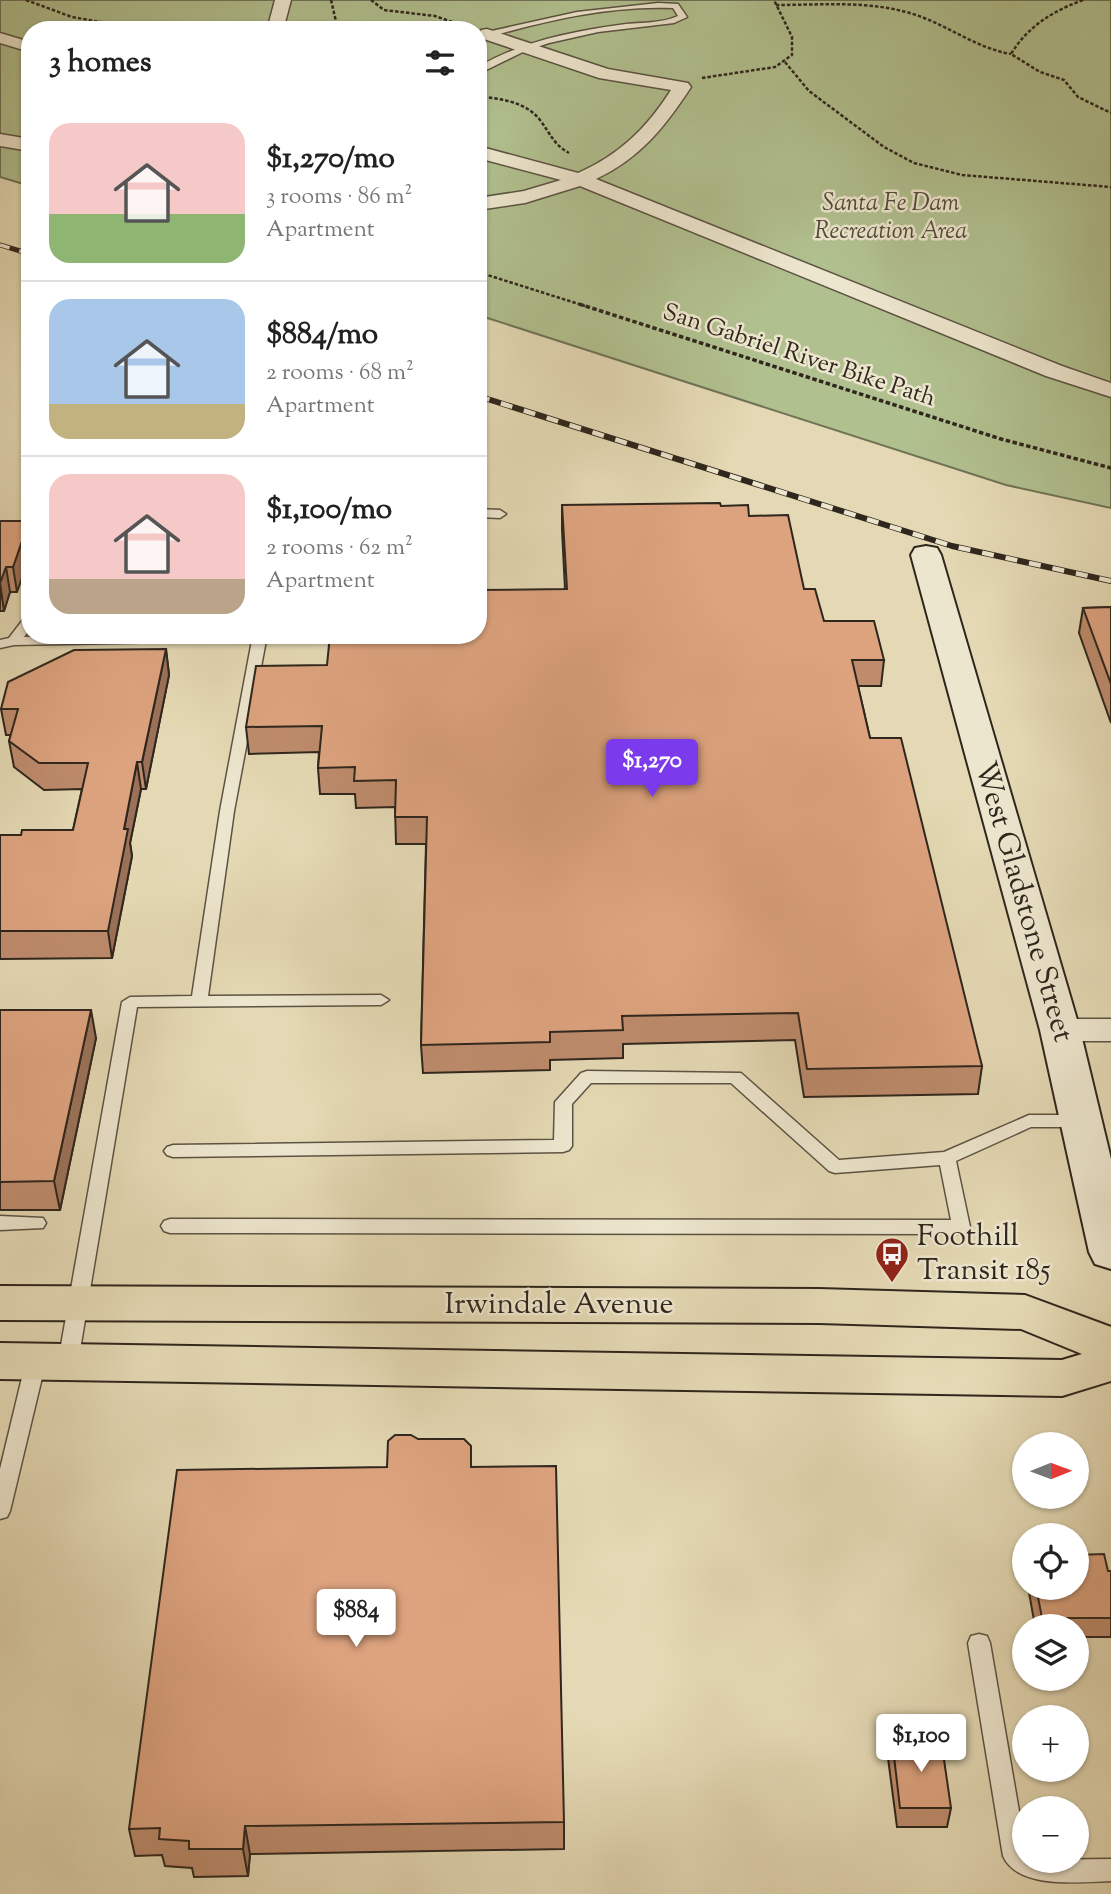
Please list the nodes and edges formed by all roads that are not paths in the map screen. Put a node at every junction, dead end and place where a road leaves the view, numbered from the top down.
1 (283, 0) edge
2 (277, 21) edge
3 (487, 32) edge
4 (487, 36) edge
5 (0, 37) edge
6 (21, 44) edge
7 (529, 48) junction
8 (487, 67) edge
9 (0, 140) edge
10 (21, 144) edge
11 (487, 154) edge
12 (578, 179) junction
13 (610, 191) junction
14 (487, 203) edge
15 (577, 203) dead end
16 (536, 215) dead end
17 (487, 216) edge
18 (1111, 390) edge
19 (487, 513) edge
20 (500, 514) dead end
21 (926, 555) dead end
22 (21, 629) edge
23 (7, 643) edge
24 (258, 644) edge
25 (381, 1000) dead end
26 (199, 1002) junction
27 (1060, 1030) junction
28 (1111, 1030) edge
29 (1081, 1121) junction
30 (173, 1151) dead end
31 (947, 1158) junction
32 (0, 1223) edge
33 (37, 1223) dead end
34 (170, 1226) dead end
35 (1111, 1252) edge
36 (0, 1303) edge
37 (79, 1303) junction
38 (1111, 1346) edge
39 (34, 1361) edge
40 (1111, 1363) edge
41 (0, 1511) edge
42 (979, 1643) dead end
43 (1111, 1870) edge

1 - 2 street
3 - 7 lane
4 - 7 street
5 - 6 street
7 - 8 lane
7 - 12 street
9 - 10 street
11 - 12 street
12 - 13 street
12 - 14 street
13 - 15 street
13 - 18 street
16 - 17 street
19 - 20 lane
21 - 27 street, West Gladstone Street
22 - 23 lane
24 - 26 lane
25 - 26 lane
26 - 37 lane
27 - 28 street
27 - 29 street, West Gladstone Street
29 - 31 lane
29 - 35 street, West Gladstone Street
30 - 31 lane
31 - 34 lane
32 - 33 lane
36 - 37 main road, Irwindale Avenue
37 - 38 main road, Irwindale Avenue
37 - 39 lane
39 - 40 main road
39 - 41 lane
42 - 43 lane

